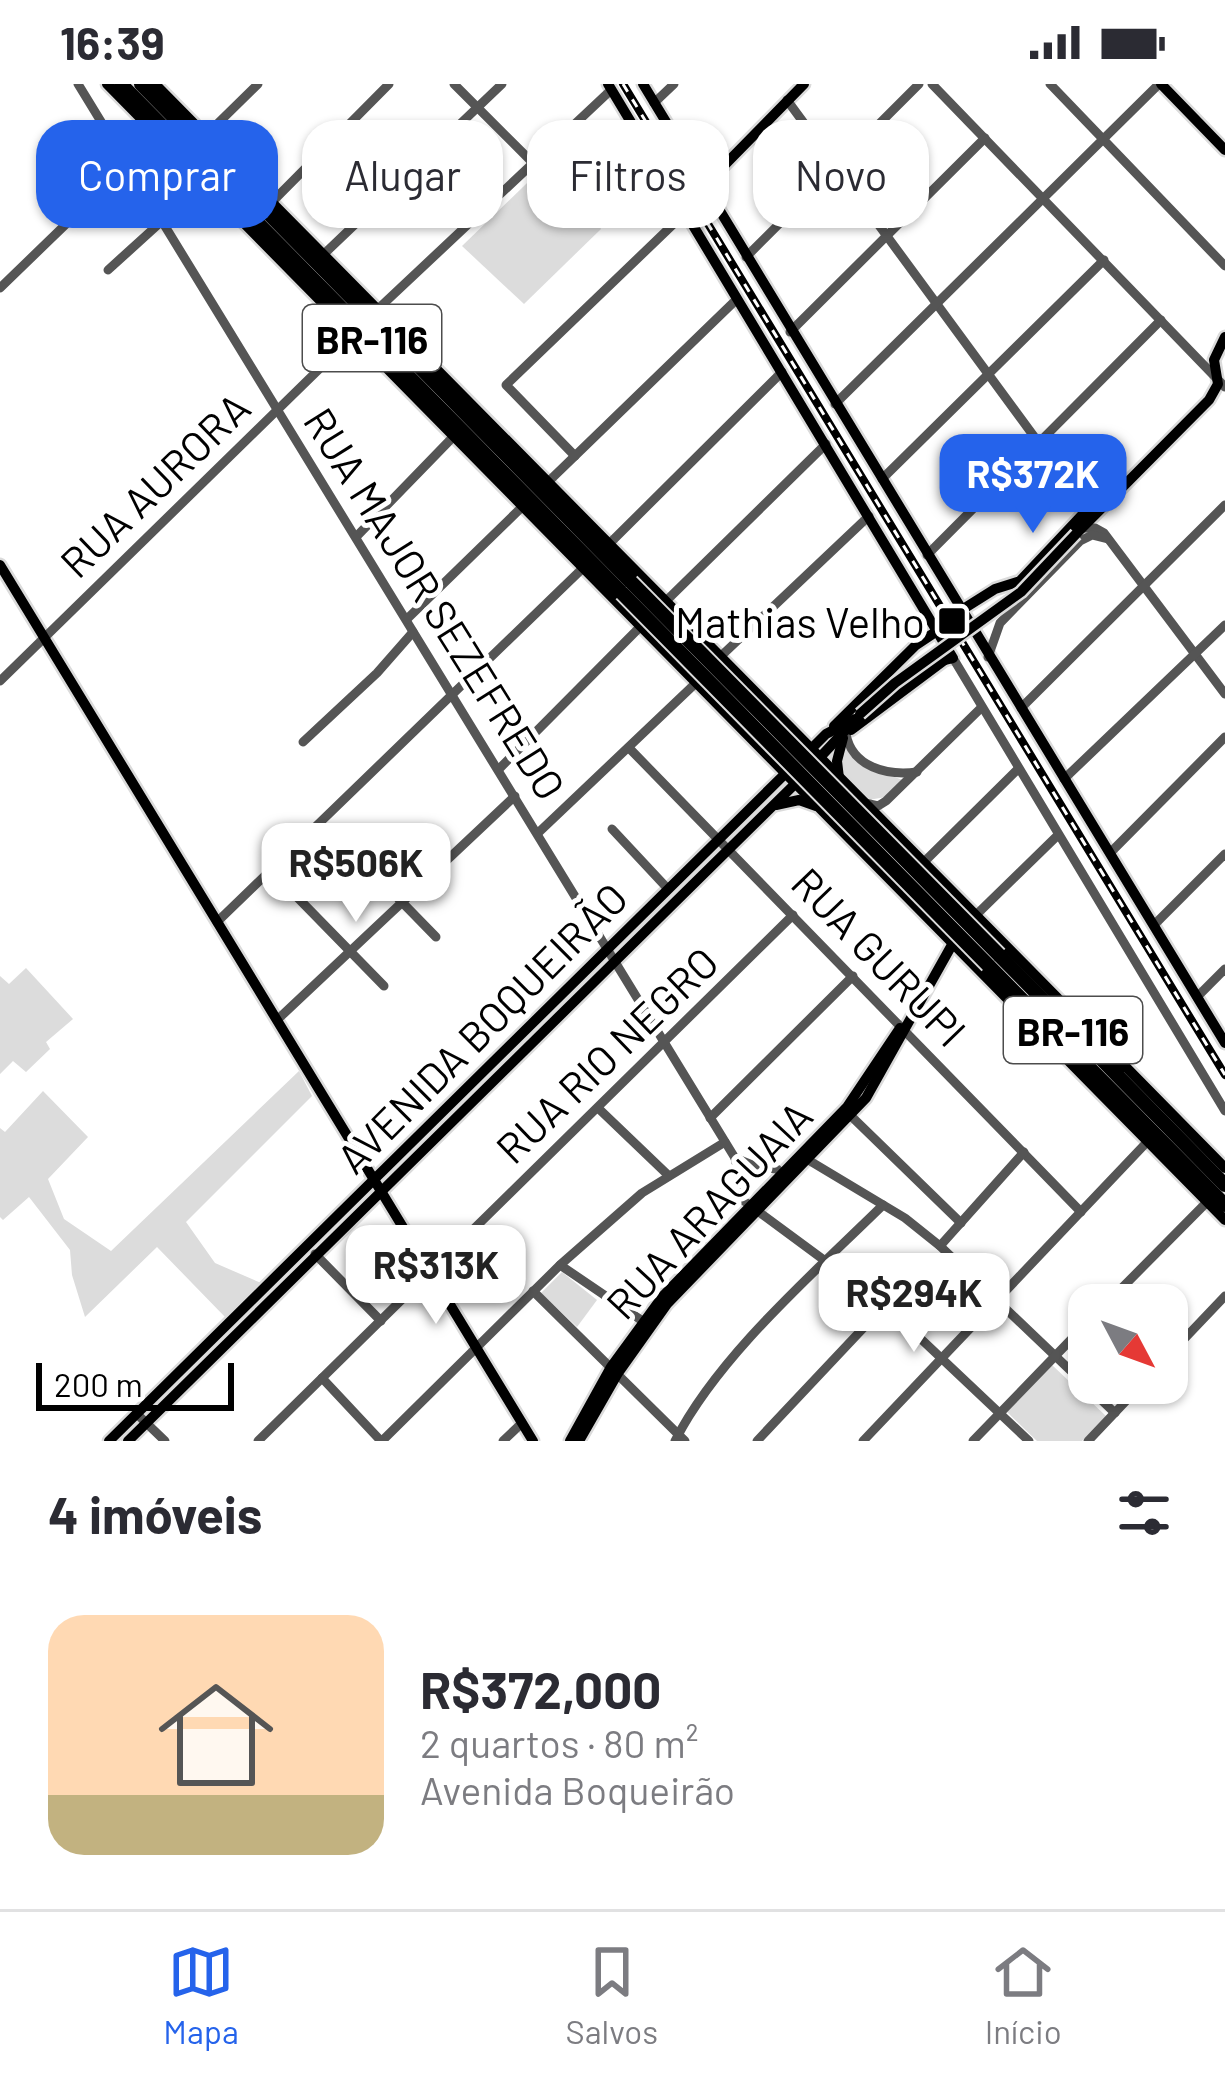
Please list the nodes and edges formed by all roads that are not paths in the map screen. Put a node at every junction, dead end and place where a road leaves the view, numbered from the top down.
1 (78, 84) edge
2 (107, 84) edge
3 (121, 84) edge
4 (141, 84) edge
5 (154, 84) edge
6 (258, 84) edge
7 (389, 84) edge
8 (454, 84) edge
9 (502, 84) edge
10 (643, 84) edge
11 (674, 84) edge
12 (804, 84) edge
13 (919, 84) edge
14 (932, 84) edge
15 (1050, 84) edge
16 (1160, 84) edge
17 (609, 87) edge
18 (787, 100) junction
19 (654, 103) junction
20 (477, 107) junction
21 (100, 120) edge
22 (191, 120) edge
23 (221, 120) edge
24 (576, 120) edge
25 (629, 120) edge
26 (664, 120) edge
27 (801, 120) edge
28 (883, 120) edge
29 (985, 138) junction
30 (1103, 140) junction
31 (1225, 151) edge
32 (527, 157) edge
33 (729, 160) edge
34 (527, 169) edge
35 (278, 196) edge
36 (1044, 198) junction
37 (278, 208) edge
38 (62, 228) edge
39 (154, 228) edge
40 (166, 228) edge
41 (669, 228) edge
42 (695, 228) edge
43 (729, 228) edge
44 (775, 228) edge
45 (880, 228) edge
46 (886, 236) junction
47 (324, 254) junction
48 (746, 257) junction
49 (1104, 260) junction
50 (1225, 266) edge
51 (108, 270) dead end
52 (0, 289) edge
53 (736, 298) junction
54 (937, 306) junction
55 (379, 308) junction
56 (1161, 320) junction
57 (790, 332) junction
58 (354, 335) junction
59 (1225, 338) edge
60 (391, 346) junction
61 (782, 372) junction
62 (442, 374) junction
63 (989, 374) junction
64 (1223, 386) edge
65 (417, 397) junction
66 (835, 404) junction
67 (278, 409) junction
68 (454, 436) junction
69 (826, 444) junction
70 (1041, 444) junction
71 (574, 456) junction
72 (882, 478) junction
73 (548, 482) junction
74 (1123, 488) junction
75 (1225, 505) edge
76 (523, 506) junction
77 (1088, 510) junction
78 (869, 516) junction
79 (1079, 531) junction
80 (356, 537) junction
81 (1108, 539) junction
82 (608, 545) junction
83 (927, 555) junction
84 (583, 568) junction
85 (2, 572) edge
86 (1146, 586) junction
87 (918, 601) junction
88 (665, 602) junction
89 (960, 611) junction
90 (406, 619) junction
91 (642, 626) junction
92 (1225, 626) edge
93 (937, 631) junction
94 (413, 632) junction
95 (44, 638) junction
96 (916, 645) junction
97 (1197, 654) junction
98 (720, 657) junction
99 (949, 657) junction
100 (988, 657) junction
101 (0, 681) edge
102 (698, 681) junction
103 (1225, 694) edge
104 (454, 696) junction
105 (981, 708) junction
106 (1021, 708) junction
107 (779, 718) junction
108 (851, 726) junction
109 (824, 736) junction
110 (1225, 737) edge
111 (799, 739) junction
112 (755, 741) junction
113 (303, 742) dead end
114 (630, 749) junction
115 (815, 755) junction
116 (776, 763) junction
117 (499, 769) junction
118 (1017, 770) junction
119 (917, 772) junction
120 (786, 773) junction
121 (1064, 779) junction
122 (796, 783) junction
123 (775, 784) junction
124 (846, 786) junction
125 (515, 796) junction
126 (861, 801) junction
127 (773, 806) junction
128 (826, 814) junction
129 (612, 829) dead end
130 (538, 833) junction
131 (1057, 836) junction
132 (724, 843) junction
133 (353, 852) dead end
134 (1110, 853) junction
135 (1225, 854) edge
136 (923, 863) junction
137 (668, 889) junction
138 (296, 896) dead end
139 (402, 902) junction
140 (794, 915) junction
141 (974, 916) junction
142 (217, 922) junction
143 (1154, 925) junction
144 (436, 937) dead end
145 (953, 943) junction
146 (350, 951) junction
147 (611, 954) junction
148 (993, 960) junction
149 (1225, 969) edge
150 (853, 976) junction
151 (384, 986) dead end
152 (1197, 997) junction
153 (277, 1021) junction
154 (903, 1027) junction
155 (1099, 1040) junction
156 (664, 1043) junction
157 (1225, 1043) edge
158 (1146, 1105) junction
159 (598, 1108) junction
160 (1116, 1108) joint
161 (1225, 1111) edge
162 (851, 1116) junction
163 (710, 1118) junction
164 (1147, 1131) junction
165 (725, 1142) junction
166 (1024, 1152) junction
167 (735, 1158) junction
168 (801, 1160) junction
169 (1225, 1168) edge
170 (782, 1175) junction
171 (669, 1176) junction
172 (377, 1185) junction
173 (1225, 1185) edge
174 (1208, 1202) junction
175 (751, 1205) junction
176 (883, 1205) junction
177 (1225, 1205) edge
178 (1081, 1212) junction
179 (1225, 1217) edge
180 (961, 1222) junction
181 (940, 1246) junction
182 (315, 1254) junction
183 (825, 1262) junction
184 (560, 1265) junction
185 (430, 1272) junction
186 (1126, 1284) edge
187 (533, 1292) junction
188 (1225, 1296) edge
189 (997, 1300) junction
190 (885, 1305) junction
191 (381, 1321) junction
192 (644, 1322) junction
193 (1188, 1335) edge
194 (1068, 1342) edge
195 (476, 1348) junction
196 (1055, 1355) junction
197 (942, 1358) junction
198 (615, 1370) junction
199 (322, 1378) junction
200 (1123, 1404) edge
201 (1000, 1413) junction
202 (1114, 1413) junction
203 (142, 1419) junction
204 (522, 1423) junction
205 (679, 1439) edge
206 (109, 1441) edge
207 (128, 1441) edge
208 (165, 1441) edge
209 (258, 1441) edge
210 (382, 1441) edge
211 (503, 1441) edge
212 (533, 1441) edge
213 (574, 1441) edge
214 (757, 1441) edge
215 (863, 1441) edge
216 (973, 1441) edge
217 (1029, 1441) edge
218 (1088, 1441) edge

1 - 21 street, RUA MAJOR SEZEFREDO
2 - 58 main road
3 - 60 highway, BR-116
4 - 60 highway, BR-116
5 - 22 main road
6 - 23 street
7 - 35 street
8 - 20 street
9 - 20 street
10 - 19 main road
11 - 19 street
12 - 18 main road
13 - 28 street
14 - 29 street
15 - 30 street
16 - 30 street
16 - 31 main road
17 - 24 street
17 - 25 main road
18 - 27 street
18 - 33 main road
19 - 26 main road
20 - 32 street
20 - 47 street
29 - 36 street
29 - 46 street
30 - 36 street
30 - 50 street
34 - 55 street
36 - 49 street
36 - 54 street
37 - 47 main road
38 - 52 street
39 - 51 street
40 - 67 street, RUA MAJOR SEZEFREDO
41 - 71 street
42 - 53 main road
43 - 48 main road
44 - 48 street
45 - 46 street
46 - 54 street
46 - 57 street
47 - 55 main road
48 - 57 main road
49 - 56 street
49 - 63 street
53 - 61 main road
53 - 71 street
54 - 63 street
54 - 66 street
55 - 62 main road
56 - 64 street
56 - 70 street
57 - 66 main road
58 - 65 main road
58 - 67 street, RUA AURORA
59 - 64 main road
60 - 62 highway, BR-116
60 - 65 highway, BR-116
60 - 148 highway, BR-116, bridge
61 - 69 main road
61 - 82 street
62 - 73 main road
63 - 70 street
63 - 72 street
64 - 74 main road
65 - 68 main road
66 - 72 main road
67 - 80 street, RUA MAJOR SEZEFREDO
67 - 95 street, RUA AURORA
68 - 76 main road
68 - 80 street
69 - 78 main road
69 - 88 street
70 - 77 street
70 - 83 street
71 - 73 street
72 - 83 main road
73 - 82 main road
74 - 77 main road
74 - 79 main road, AVENIDA BOQUEIRÃO
75 - 86 street
76 - 84 main road
76 - 90 street
77 - 79 street
77 - 89 main road
78 - 87 main road
78 - 98 street
79 - 81 street
79 - 108 main road, AVENIDA BOQUEIRÃO, bridge
80 - 90 street, RUA MAJOR SEZEFREDO
81 - 86 street
81 - 100 street
82 - 88 main road
83 - 89 main road
84 - 91 main road
84 - 104 street
85 - 95 main road
86 - 97 street
86 - 106 street
87 - 93 main road
87 - 96 main road
88 - 98 main road
89 - 100 main road
90 - 94 street, RUA MAJOR SEZEFREDO
91 - 102 main road
91 - 117 street
92 - 97 street
93 - 96 main road
93 - 99 main road
94 - 104 street, RUA MAJOR SEZEFREDO
94 - 113 street
95 - 101 street, RUA AURORA
95 - 142 main road
96 - 109 main road
97 - 103 street
97 - 121 street
98 - 107 main road
99 - 105 street
99 - 108 main road
100 - 106 main road
102 - 112 main road
102 - 114 street
104 - 117 street, RUA MAJOR SEZEFREDO
104 - 142 street
105 - 118 street
105 - 119 street
106 - 121 main road
107 - 111 main road
107 - 112 main road
108 - 109 main road, AVENIDA BOQUEIRÃO
108 - 115 main road, AVENIDA BOQUEIRÃO
108 - 119 street
108 - 124 main road
109 - 111 main road
109 - 115 main road, AVENIDA BOQUEIRÃO
110 - 134 street
111 - 115 main road
112 - 116 main road
114 - 130 street
114 - 132 street, RUA GURUPI
115 - 120 main road, AVENIDA BOQUEIRÃO
115 - 122 main road, AVENIDA BOQUEIRÃO
115 - 124 main road
116 - 120 main road
116 - 123 main road
117 - 125 street, RUA MAJOR SEZEFREDO
118 - 131 street
118 - 136 street
119 - 126 street
120 - 122 main road
120 - 123 main road, AVENIDA BOQUEIRÃO
121 - 134 main road
122 - 127 main road, AVENIDA BOQUEIRÃO
122 - 128 main road
123 - 132 main road, AVENIDA BOQUEIRÃO
124 - 126 main road
124 - 128 main road
125 - 130 street, RUA MAJOR SEZEFREDO
125 - 139 street
126 - 136 main road
127 - 128 main road
127 - 132 main road, AVENIDA BOQUEIRÃO
128 - 145 main road
129 - 137 street
130 - 147 street, RUA MAJOR SEZEFREDO
131 - 141 street
131 - 161 street
132 - 137 main road, AVENIDA BOQUEIRÃO
132 - 140 street, RUA GURUPI
132 - 147 main road, AVENIDA BOQUEIRÃO
133 - 139 street
134 - 143 main road
135 - 143 street
136 - 141 main road
137 - 147 main road, AVENIDA BOQUEIRÃO
138 - 146 street
139 - 144 street
139 - 146 street
140 - 150 street, RUA GURUPI
140 - 156 street, RUA RIO NEGRO
141 - 155 main road
142 - 153 main road
143 - 152 main road
145 - 154 main road, RUA ARAGUAIA
145 - 160 main road
146 - 151 street
146 - 153 street
147 - 156 street, RUA MAJOR SEZEFREDO
147 - 172 main road, AVENIDA BOQUEIRÃO
148 - 158 highway, BR-116
148 - 164 highway, BR-116
149 - 152 street
150 - 154 street, RUA GURUPI
150 - 163 street
152 - 157 main road
153 - 172 main road
154 - 162 main road, RUA ARAGUAIA
154 - 166 street, RUA GURUPI
154 - 168 main road, RUA ARAGUAIA
155 - 158 highway, BR-116
155 - 169 main road
156 - 159 street, RUA RIO NEGRO
156 - 163 street, RUA MAJOR SEZEFREDO
158 - 173 highway, BR-116
159 - 171 street
159 - 185 street, RUA RIO NEGRO
160 - 164 highway, BR-116
162 - 168 main road, RUA ARAGUAIA
162 - 180 street
163 - 165 street, RUA MAJOR SEZEFREDO
164 - 174 main road
164 - 177 highway, BR-116
164 - 178 street
164 - 179 highway, BR-116
165 - 167 street, RUA MAJOR SEZEFREDO
165 - 171 street
166 - 178 street, RUA GURUPI
166 - 180 street
167 - 170 street
167 - 175 street, RUA MAJOR SEZEFREDO
168 - 170 main road, RUA ARAGUAIA
168 - 176 street
170 - 175 main road, RUA ARAGUAIA
171 - 184 street
172 - 182 main road, AVENIDA BOQUEIRÃO
172 - 185 main road
172 - 203 main road, AVENIDA BOQUEIRÃO
174 - 179 main road
174 - 186 street
175 - 183 street
175 - 192 main road, RUA ARAGUAIA
175 - 198 main road, RUA ARAGUAIA
176 - 181 street
176 - 183 street
178 - 189 street
180 - 181 street
181 - 189 street
182 - 191 street
182 - 203 main road, AVENIDA BOQUEIRÃO
183 - 190 street
183 - 205 street
184 - 187 street
184 - 192 street
185 - 191 street, RUA RIO NEGRO
185 - 195 main road
187 - 195 street
187 - 198 street
188 - 193 street
189 - 196 street
189 - 197 street
190 - 197 street
190 - 214 street
191 - 199 street, RUA RIO NEGRO
192 - 198 main road, RUA ARAGUAIA
194 - 196 street
195 - 204 main road
195 - 210 street
196 - 201 street
196 - 202 street
197 - 201 street
197 - 215 street
198 - 205 street
198 - 213 main road, RUA ARAGUAIA
199 - 209 street, RUA RIO NEGRO
199 - 210 street
200 - 202 street
201 - 216 street
201 - 217 street
202 - 218 street
203 - 206 main road, AVENIDA BOQUEIRÃO
203 - 207 main road, AVENIDA BOQUEIRÃO
203 - 208 street
204 - 211 street
204 - 212 main road

